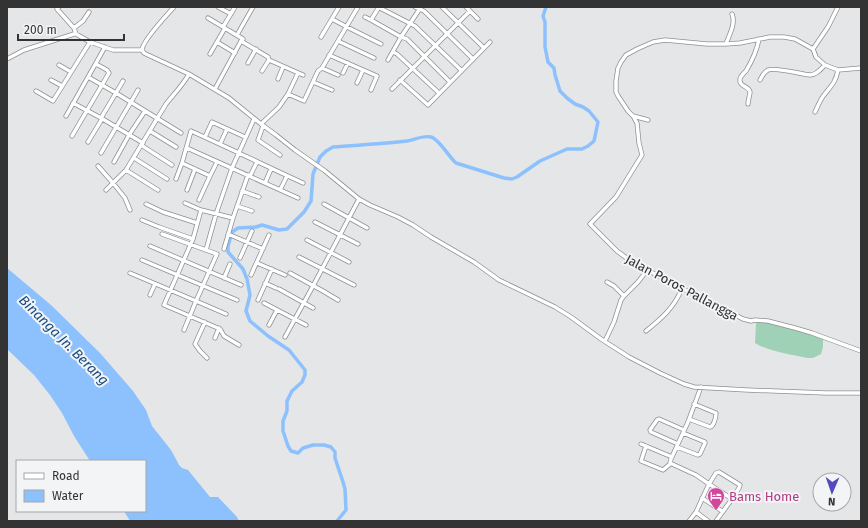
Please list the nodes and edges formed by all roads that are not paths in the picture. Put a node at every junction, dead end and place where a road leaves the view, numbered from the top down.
1 (59, 7) edge
2 (174, 7) edge
3 (218, 7) edge
4 (235, 7) edge
5 (253, 7) edge
6 (339, 7) edge
7 (358, 7) edge
8 (378, 7) edge
9 (415, 7) edge
10 (442, 7) edge
11 (466, 7) edge
12 (838, 7) edge
13 (420, 8) edge
14 (470, 11) junction
15 (89, 12) dead end
16 (231, 14) junction
17 (732, 14) dead end
18 (365, 17) dead end
19 (208, 18) dead end
20 (332, 19) junction
21 (478, 19) dead end
22 (371, 20) junction
23 (410, 23) junction
24 (458, 23) junction
25 (347, 27) junction
26 (74, 28) junction
27 (224, 28) junction
28 (76, 34) junction
29 (447, 34) junction
30 (237, 35) junction
31 (321, 37) dead end
32 (401, 37) junction
33 (759, 39) junction
34 (241, 41) junction
35 (338, 41) junction
36 (90, 42) junction
37 (217, 42) junction
38 (490, 42) dead end
39 (381, 44) dead end
40 (726, 44) junction
41 (435, 45) junction
42 (105, 47) junction
43 (484, 48) junction
44 (256, 49) junction
45 (812, 49) junction
46 (142, 50) junction
47 (393, 52) junction
48 (234, 53) junction
49 (210, 54) dead end
50 (330, 55) junction
51 (424, 56) junction
52 (374, 58) dead end
53 (7, 59) edge
54 (473, 59) junction
55 (269, 60) junction
56 (388, 60) dead end
57 (248, 63) dead end
58 (348, 63) junction
59 (96, 64) junction
60 (59, 65) dead end
61 (825, 65) junction
62 (283, 67) junction
63 (322, 68) junction
64 (412, 68) junction
65 (861, 68) edge
66 (363, 70) junction
67 (461, 70) junction
68 (838, 70) junction
69 (262, 71) dead end
70 (71, 72) junction
71 (298, 73) junction
72 (343, 73) dead end
73 (189, 74) junction
74 (304, 75) dead end
75 (338, 75) dead end
76 (88, 77) junction
77 (278, 79) dead end
78 (51, 80) dead end
79 (400, 80) junction
80 (760, 80) dead end
81 (123, 81) dead end
82 (313, 82) junction
83 (450, 82) junction
84 (358, 83) dead end
85 (102, 85) junction
86 (62, 86) junction
87 (215, 89) junction
88 (392, 89) dead end
89 (138, 90) dead end
90 (332, 90) dead end
91 (371, 90) dead end
92 (36, 91) dead end
93 (116, 93) junction
94 (439, 93) junction
95 (288, 94) junction
96 (131, 102) junction
97 (73, 103) junction
98 (748, 104) dead end
99 (87, 111) junction
100 (145, 111) junction
101 (815, 112) dead end
102 (66, 116) dead end
103 (633, 116) junction
104 (102, 118) junction
105 (157, 118) junction
106 (254, 119) junction
107 (648, 120) dead end
108 (262, 125) junction
109 (116, 127) junction
110 (227, 129) junction
111 (150, 131) junction
112 (181, 133) dead end
113 (129, 135) junction
114 (72, 136) dead end
115 (205, 137) junction
116 (245, 137) junction
117 (88, 142) dead end
118 (142, 144) junction
119 (220, 144) junction
120 (176, 147) dead end
121 (187, 148) junction
122 (239, 152) junction
123 (101, 153) dead end
124 (280, 155) dead end
125 (134, 158) junction
126 (114, 162) dead end
127 (217, 162) junction
128 (257, 162) junction
129 (182, 163) junction
130 (172, 165) dead end
131 (98, 166) dead end
132 (232, 168) junction
133 (196, 169) junction
134 (271, 169) junction
135 (126, 170) junction
136 (210, 176) junction
137 (249, 176) junction
138 (287, 176) junction
139 (167, 179) dead end
140 (176, 179) dead end
141 (113, 183) junction
142 (265, 183) junction
143 (303, 183) dead end
144 (106, 190) dead end
145 (158, 190) dead end
146 (187, 190) dead end
147 (280, 190) junction
148 (242, 191) junction
149 (259, 197) dead end
150 (298, 198) dead end
151 (359, 199) junction
152 (199, 200) dead end
153 (185, 203) dead end
154 (146, 204) dead end
155 (324, 204) dead end
156 (237, 206) junction
157 (130, 210) dead end
158 (201, 210) junction
159 (252, 211) dead end
160 (216, 214) junction
161 (233, 218) junction
162 (349, 218) junction
163 (142, 220) dead end
164 (315, 222) dead end
165 (197, 223) junction
166 (367, 228) dead end
167 (252, 231) dead end
168 (162, 234) dead end
169 (230, 235) junction
170 (269, 235) dead end
171 (340, 235) junction
172 (307, 240) dead end
173 (191, 241) junction
174 (247, 242) junction
175 (358, 244) dead end
176 (150, 246) dead end
177 (207, 248) junction
178 (224, 249) dead end
179 (263, 249) junction
180 (331, 252) junction
181 (299, 257) dead end
182 (240, 258) dead end
183 (142, 260) dead end
184 (183, 260) junction
185 (257, 262) junction
186 (349, 262) dead end
187 (230, 264) dead end
188 (272, 269) junction
189 (322, 269) junction
190 (648, 269) junction
191 (209, 271) junction
192 (130, 273) dead end
193 (290, 273) dead end
194 (177, 275) junction
195 (251, 275) dead end
196 (285, 275) dead end
197 (224, 278) junction
198 (607, 282) dead end
199 (265, 283) junction
200 (155, 284) junction
201 (241, 285) dead end
202 (203, 286) junction
203 (313, 286) junction
204 (354, 286) dead end
205 (682, 288) junction
206 (170, 290) junction
207 (150, 295) dead end
208 (624, 296) junction
209 (237, 300) dead end
210 (258, 300) dead end
211 (338, 300) dead end
212 (196, 302) junction
213 (264, 303) dead end
214 (304, 303) junction
215 (313, 308) dead end
216 (277, 310) junction
217 (226, 314) dead end
218 (190, 316) junction
219 (295, 319) junction
220 (205, 322) junction
221 (269, 325) dead end
222 (306, 325) dead end
223 (219, 328) junction
224 (184, 330) dead end
225 (646, 331) dead end
226 (285, 337) dead end
227 (215, 338) dead end
228 (605, 341) junction
229 (239, 345) dead end
230 (861, 351) edge
231 (208, 358) dead end
232 (701, 387) junction
233 (861, 393) edge
234 (694, 404) junction
235 (689, 419) junction
236 (684, 431) junction
237 (641, 444) dead end
238 (678, 445) junction
239 (646, 446) junction
240 (672, 457) junction
241 (670, 464) junction
242 (708, 484) junction
243 (702, 498) junction
244 (732, 499) junction
245 (722, 511) junction
246 (696, 512) junction
247 (690, 521) edge
248 (708, 521) edge
249 (716, 521) edge

1 - 26 street
2 - 46 street
3 - 16 street
4 - 16 street
5 - 30 street
6 - 20 street
7 - 25 street
8 - 22 street
8 - 23 street
9 - 13 street
10 - 24 street
11 - 14 street
12 - 45 street
13 - 23 street
13 - 29 street
14 - 21 street
14 - 24 street
15 - 26 street
16 - 27 street
17 - 40 street
18 - 22 street
19 - 27 street
20 - 25 street
20 - 31 street
22 - 32 street
23 - 32 street
23 - 41 street
24 - 29 street
24 - 43 street
25 - 35 street
25 - 39 street
26 - 28 street
27 - 30 street
27 - 37 street
28 - 36 street
28 - 53 street
29 - 41 street
29 - 54 street
30 - 34 street
32 - 47 street
32 - 51 street
33 - 40 street
33 - 45 street
33 - 98 street
34 - 44 street
34 - 48 street
35 - 50 street
35 - 52 street
36 - 42 street
36 - 70 street
37 - 48 street
37 - 49 street
38 - 43 street
40 - 103 street
41 - 51 street
41 - 67 street
42 - 46 street
42 - 59 street
43 - 54 street
44 - 55 street
44 - 57 street
45 - 61 street
46 - 73 street
47 - 56 street
47 - 64 street
48 - 87 street
50 - 58 street
50 - 63 street
51 - 64 street
51 - 83 street
54 - 67 street
55 - 62 street
55 - 69 street
58 - 66 street
58 - 72 street
59 - 76 street
59 - 85 street
60 - 70 street
61 - 68 street
61 - 80 street
62 - 71 street
62 - 77 street
63 - 75 street
63 - 82 street
64 - 79 street
64 - 94 street
65 - 68 street
66 - 84 street
66 - 91 street
67 - 83 street
68 - 101 street
70 - 86 street
71 - 74 street
71 - 95 street
73 - 87 street
73 - 105 street
76 - 85 street
76 - 97 street
78 - 86 street
79 - 88 street
79 - 94 street
81 - 93 street
82 - 90 street
82 - 95 street
83 - 94 street
85 - 93 street
85 - 99 street
86 - 92 street
87 - 106 street
89 - 96 street
93 - 96 street
93 - 104 street
95 - 108 street
96 - 100 street
96 - 109 street
97 - 99 street
97 - 102 street
99 - 104 street
99 - 114 street
100 - 105 street
100 - 113 street
103 - 107 street
103 - 190 street, Jalan Poros Pallangga
104 - 109 street
104 - 117 street
105 - 111 street
105 - 112 street
106 - 108 street
106 - 116 street
108 - 124 street
108 - 151 street
109 - 113 street
109 - 123 street
110 - 115 street
110 - 116 street
110 - 119 street
111 - 118 street
111 - 120 street
113 - 118 street
113 - 126 street
115 - 119 street
115 - 121 street
116 - 122 street
118 - 125 street
118 - 130 street
119 - 122 street
121 - 127 street
121 - 129 street
122 - 128 street
122 - 132 street
125 - 135 street
125 - 139 street
127 - 132 street
127 - 136 street
128 - 134 street
128 - 137 street
129 - 133 street
129 - 140 street
131 - 141 street
132 - 137 street
132 - 160 street
133 - 136 street
133 - 146 street
134 - 138 street
134 - 142 street
135 - 141 street
135 - 145 street
136 - 152 street
137 - 142 street
137 - 148 street
138 - 143 street
138 - 147 street
141 - 144 street
141 - 157 street
142 - 147 street
147 - 150 street
148 - 149 street
148 - 156 street
151 - 162 street
151 - 228 street
153 - 158 street
154 - 165 street
155 - 162 street
156 - 159 street
156 - 161 street
158 - 160 street
158 - 165 street
160 - 161 street
160 - 177 street
161 - 169 street
162 - 166 street
162 - 171 street
163 - 173 street
164 - 171 street
165 - 173 street
167 - 174 street
168 - 173 street
169 - 174 street
169 - 178 street
170 - 179 street
171 - 175 street
171 - 180 street
172 - 180 street
173 - 177 street
173 - 184 street
174 - 179 street
174 - 182 street
176 - 184 street
177 - 191 street
179 - 185 street
180 - 186 street
180 - 189 street
181 - 189 street
183 - 194 street
184 - 191 street
184 - 194 street
185 - 188 street
185 - 195 street
187 - 197 street
188 - 196 street
188 - 199 street
189 - 203 street
189 - 204 street
190 - 205 street, Jalan Poros Pallangga
190 - 208 street
191 - 197 street
191 - 202 street
192 - 200 street
193 - 203 street
194 - 202 street
194 - 206 street
197 - 201 street
198 - 208 street
199 - 210 street
199 - 214 street
200 - 206 street
200 - 207 street
202 - 209 street
202 - 212 street
203 - 211 street
203 - 214 street
205 - 225 street
205 - 230 street, Jalan Poros Pallangga
206 - 212 street
206 - 218 street
208 - 228 street
212 - 217 street
212 - 218 street
213 - 216 street
214 - 215 street
214 - 219 street
216 - 219 street
216 - 221 street
218 - 220 street
218 - 224 street
219 - 222 street
219 - 226 street
220 - 223 street
220 - 231 street
223 - 227 street
223 - 229 street
228 - 232 street
232 - 233 street
232 - 234 street
234 - 235 street
234 - 235 street
235 - 236 street
236 - 238 street
236 - 238 street
236 - 238 street
237 - 239 street
238 - 240 street
239 - 240 street
239 - 241 street
240 - 241 street
241 - 242 street
242 - 243 street
242 - 244 street
242 - 244 street
243 - 245 street
243 - 246 street
244 - 245 street
245 - 249 street
246 - 247 street
246 - 248 street

